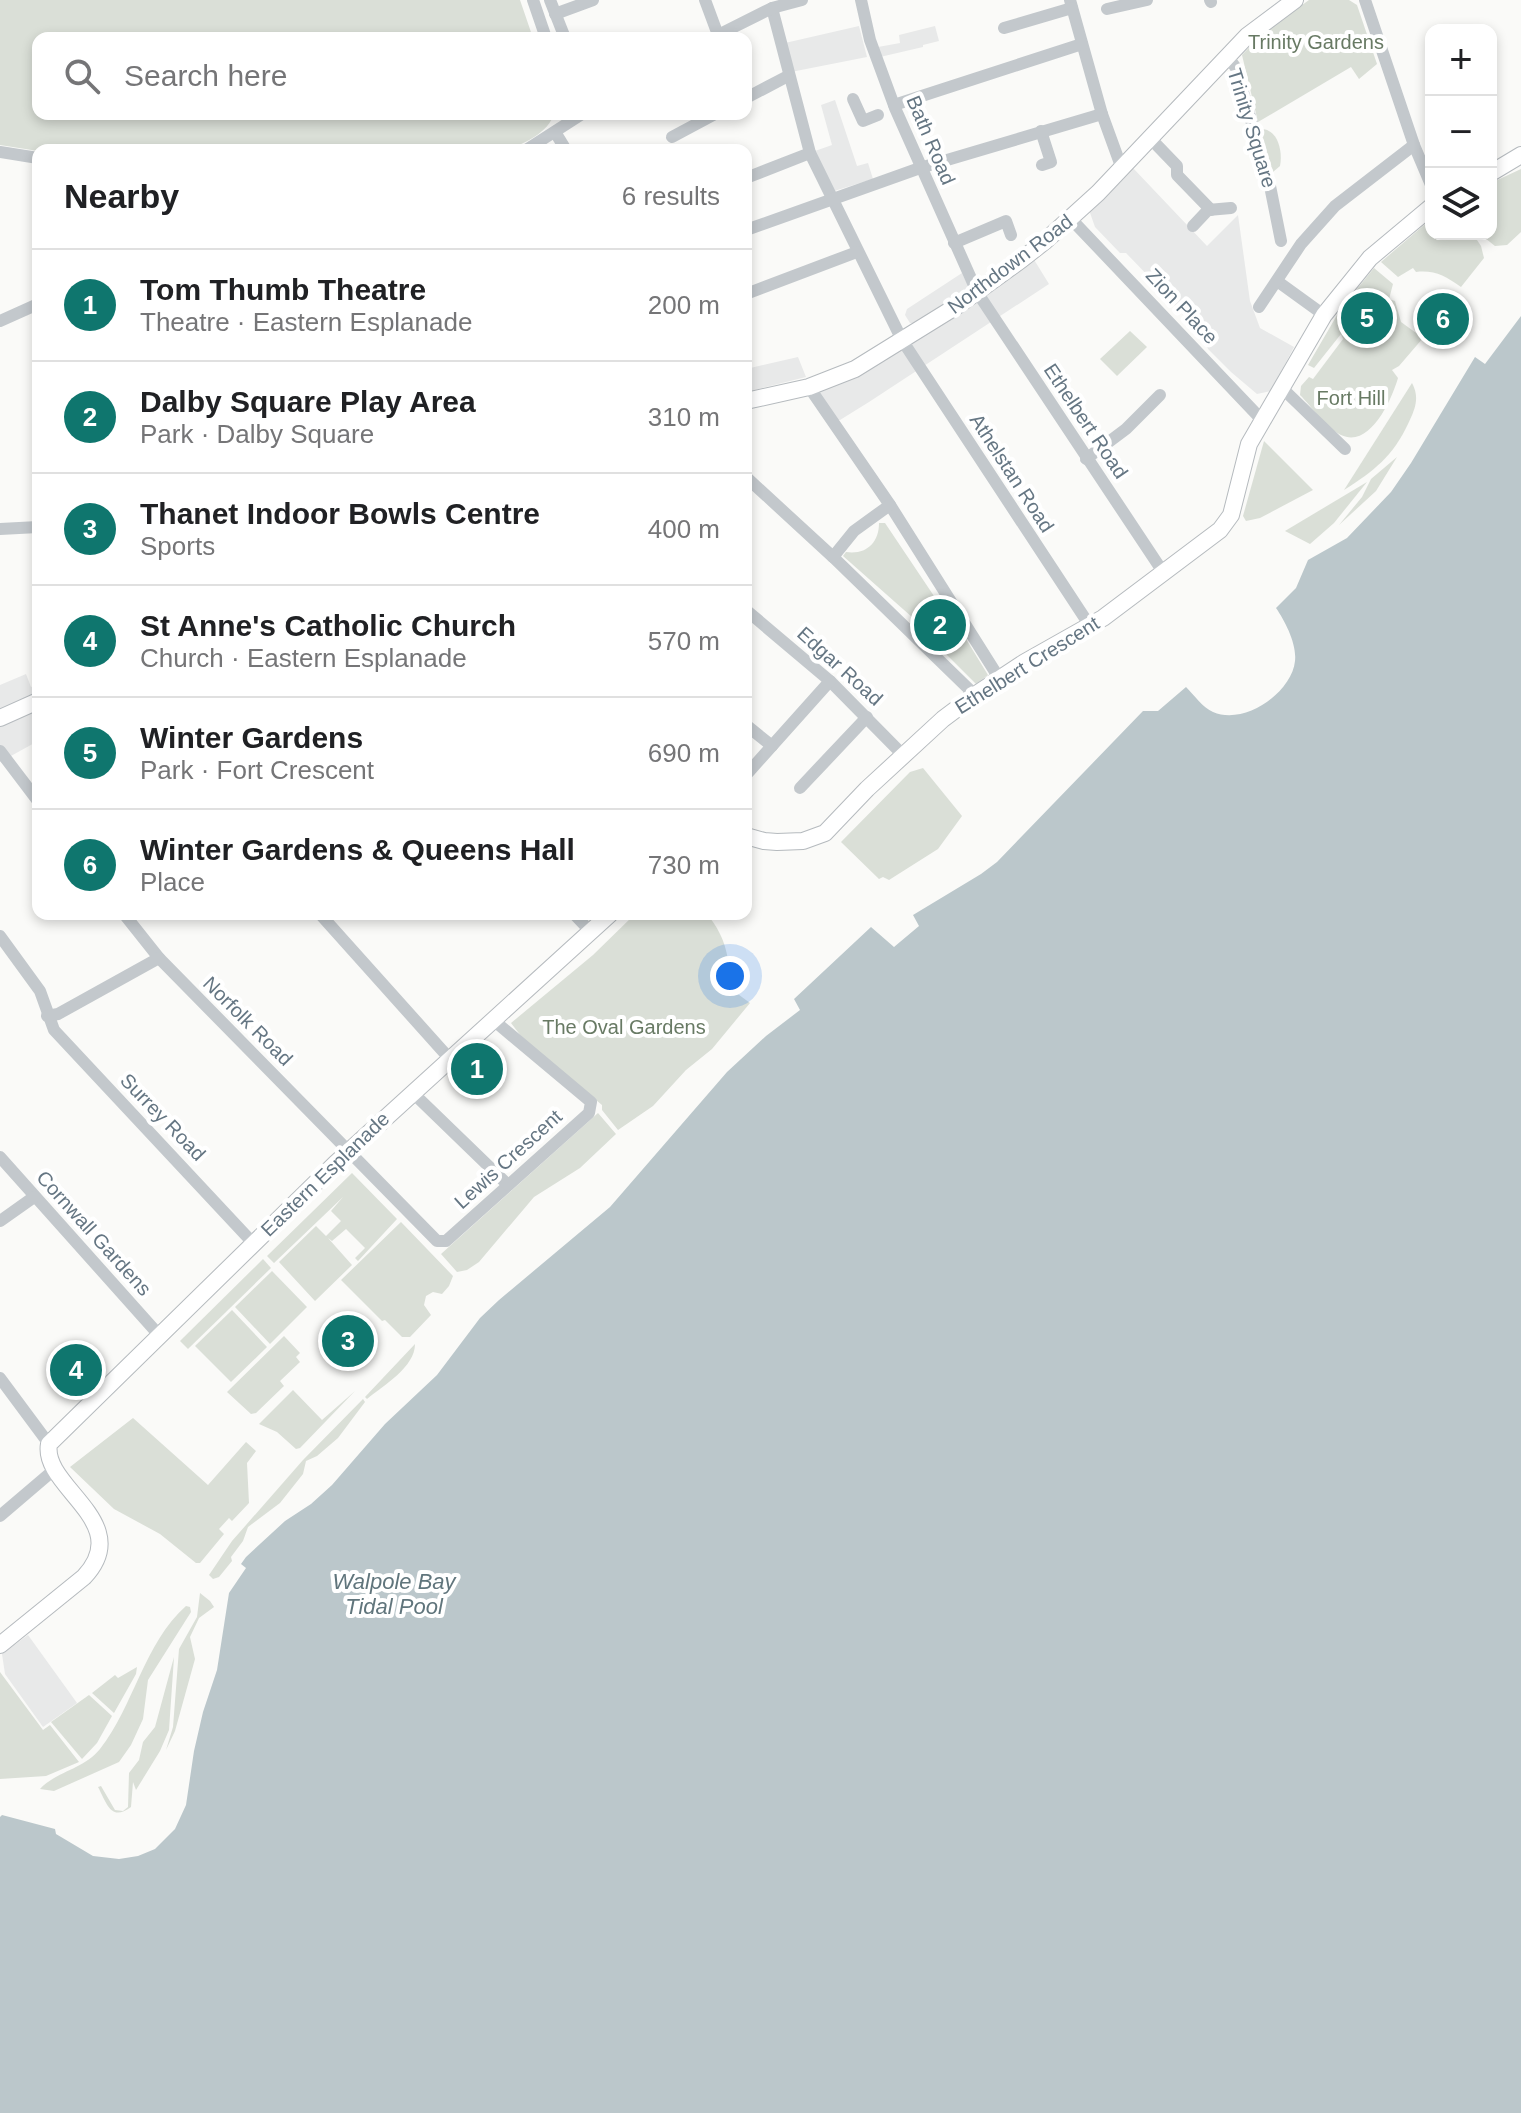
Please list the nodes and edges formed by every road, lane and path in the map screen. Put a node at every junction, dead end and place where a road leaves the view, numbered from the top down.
1 (533, 0) edge
2 (550, 0) edge
3 (593, 0) edge
4 (705, 0) edge
5 (802, 0) edge
6 (861, 0) edge
7 (1145, 0) edge
8 (1295, 0) edge
9 (1365, 1) edge
10 (1071, 4) edge
11 (772, 8) junction
12 (1107, 9) dead end
13 (555, 14) junction
14 (1004, 28) dead end
15 (544, 32) edge
16 (562, 32) edge
17 (714, 32) edge
18 (723, 32) edge
19 (1082, 44) junction
20 (1228, 57) junction
21 (788, 76) junction
22 (752, 95) edge
23 (853, 99) dead end
24 (889, 110) junction
25 (1102, 114) junction
26 (571, 120) edge
27 (704, 120) edge
28 (1041, 131) junction
29 (555, 132) junction
30 (672, 137) dead end
31 (1150, 138) junction
32 (536, 144) edge
33 (562, 144) edge
34 (1414, 145) junction
35 (0, 152) edge
36 (810, 153) junction
37 (1521, 155) edge
38 (32, 157) edge
39 (1042, 165) dead end
40 (920, 168) junction
41 (1122, 169) junction
42 (1497, 169) edge
43 (1425, 171) edge
44 (752, 176) edge
45 (831, 198) junction
46 (1231, 208) dead end
47 (1211, 210) junction
48 (1425, 212) edge
49 (1071, 219) junction
50 (1193, 226) dead end
51 (752, 228) edge
52 (1011, 235) dead end
53 (1281, 241) dead end
54 (954, 243) junction
55 (857, 252) junction
56 (1277, 281) junction
57 (752, 292) edge
58 (977, 292) junction
59 (32, 307) edge
60 (1259, 307) dead end
61 (1324, 315) junction
62 (0, 321) edge
63 (902, 340) junction
64 (809, 387) junction
65 (1283, 389) junction
66 (1160, 395) dead end
67 (752, 400) edge
68 (1262, 420) junction
69 (1345, 449) dead end
70 (1086, 459) junction
71 (752, 483) edge
72 (890, 505) junction
73 (32, 527) edge
74 (0, 529) edge
75 (833, 557) junction
76 (1163, 572) junction
77 (752, 615) edge
78 (1090, 626) junction
79 (999, 678) junction
80 (830, 681) junction
81 (975, 695) junction
82 (32, 704) edge
83 (867, 717) junction
84 (0, 718) edge
85 (752, 730) edge
86 (772, 746) junction
87 (0, 751) edge
88 (904, 756) junction
89 (752, 768) edge
90 (800, 788) dead end
91 (32, 793) edge
92 (752, 838) edge
93 (129, 920) edge
94 (325, 920) edge
95 (580, 920) edge
96 (604, 920) edge
97 (591, 932) junction
98 (0, 936) edge
99 (159, 958) junction
100 (47, 1016) junction
101 (492, 1019) junction
102 (449, 1058) junction
103 (412, 1092) junction
104 (349, 1151) junction
105 (0, 1157) edge
106 (508, 1185) junction
107 (34, 1197) junction
108 (0, 1221) edge
109 (446, 1241) joint
110 (253, 1243) junction
111 (159, 1335) junction
112 (0, 1378) edge
113 (49, 1444) junction
114 (55, 1469) junction
115 (0, 1516) edge
116 (0, 1645) edge

1 - 15 street
2 - 13 street
3 - 13 street
4 - 17 street
5 - 11 street
6 - 24 street, Bath Road
7 - 12 street
8 - 20 main road, Trinity Square
9 - 34 street
10 - 14 street
10 - 19 street
11 - 18 street
11 - 21 street, Athelstan Road
13 - 16 street
19 - 24 street
19 - 25 street
20 - 31 main road, Northdown Road
20 - 53 street, Trinity Square
21 - 22 street
21 - 36 street, Athelstan Road
23 - 24 street
24 - 40 street, Bath Road
25 - 28 street
25 - 41 street
26 - 29 street
27 - 30 street
28 - 39 street
28 - 40 street
29 - 32 street
29 - 33 street
31 - 41 main road, Northdown Road
31 - 47 street
34 - 43 street
34 - 56 street
35 - 38 street
36 - 44 street
36 - 45 street, Athelstan Road
37 - 42 main road
40 - 45 street
40 - 54 street, Bath Road
41 - 49 main road, Northdown Road
45 - 51 street
45 - 55 street, Athelstan Road
46 - 47 street
47 - 50 street
48 - 61 main road, Ethelbert Crescent
49 - 58 main road, Northdown Road
49 - 68 street, Zion Place
52 - 54 street
54 - 58 street, Bath Road
55 - 57 street
55 - 63 street, Athelstan Road
56 - 60 street
56 - 61 street
58 - 63 main road, Northdown Road
58 - 70 street, Ethelbert Road
59 - 62 street
61 - 65 main road, Ethelbert Crescent
63 - 64 main road, Northdown Road
63 - 78 street, Athelstan Road
64 - 67 main road, Northdown Road
64 - 72 street
65 - 68 main road, Ethelbert Crescent
65 - 69 street
66 - 70 street
68 - 76 main road, Ethelbert Crescent
70 - 76 street, Ethelbert Road
71 - 75 street
72 - 75 street
72 - 79 street
73 - 74 street
75 - 81 street
76 - 78 main road, Ethelbert Crescent
77 - 80 street, Edgar Road
78 - 79 main road, Ethelbert Crescent
79 - 81 main road, Ethelbert Crescent
80 - 83 street, Edgar Road
80 - 86 street
81 - 88 main road, Ethelbert Crescent
82 - 84 main road
83 - 88 street, Edgar Road
83 - 90 street
85 - 86 street
86 - 89 street
87 - 91 street
88 - 92 main road, Ethelbert Crescent
93 - 99 street, Norfolk Road
94 - 102 street
95 - 97 street
96 - 97 main road, Eastern Esplanade
97 - 101 main road, Eastern Esplanade
98 - 100 street, Surrey Road
99 - 100 street
99 - 104 street, Norfolk Road
100 - 110 street, Surrey Road
101 - 102 main road, Eastern Esplanade
101 - 106 street, Lewis Crescent
102 - 103 main road, Eastern Esplanade
103 - 104 main road, Eastern Esplanade
103 - 106 street
104 - 109 street, Norfolk Road
104 - 110 main road, Eastern Esplanade
105 - 107 street, Cornwall Gardens
106 - 109 street, Lewis Crescent
107 - 108 street
107 - 111 street, Cornwall Gardens
110 - 111 main road, Eastern Esplanade
111 - 113 main road, Eastern Esplanade
112 - 113 street
113 - 114 main road
114 - 115 street
114 - 116 main road

